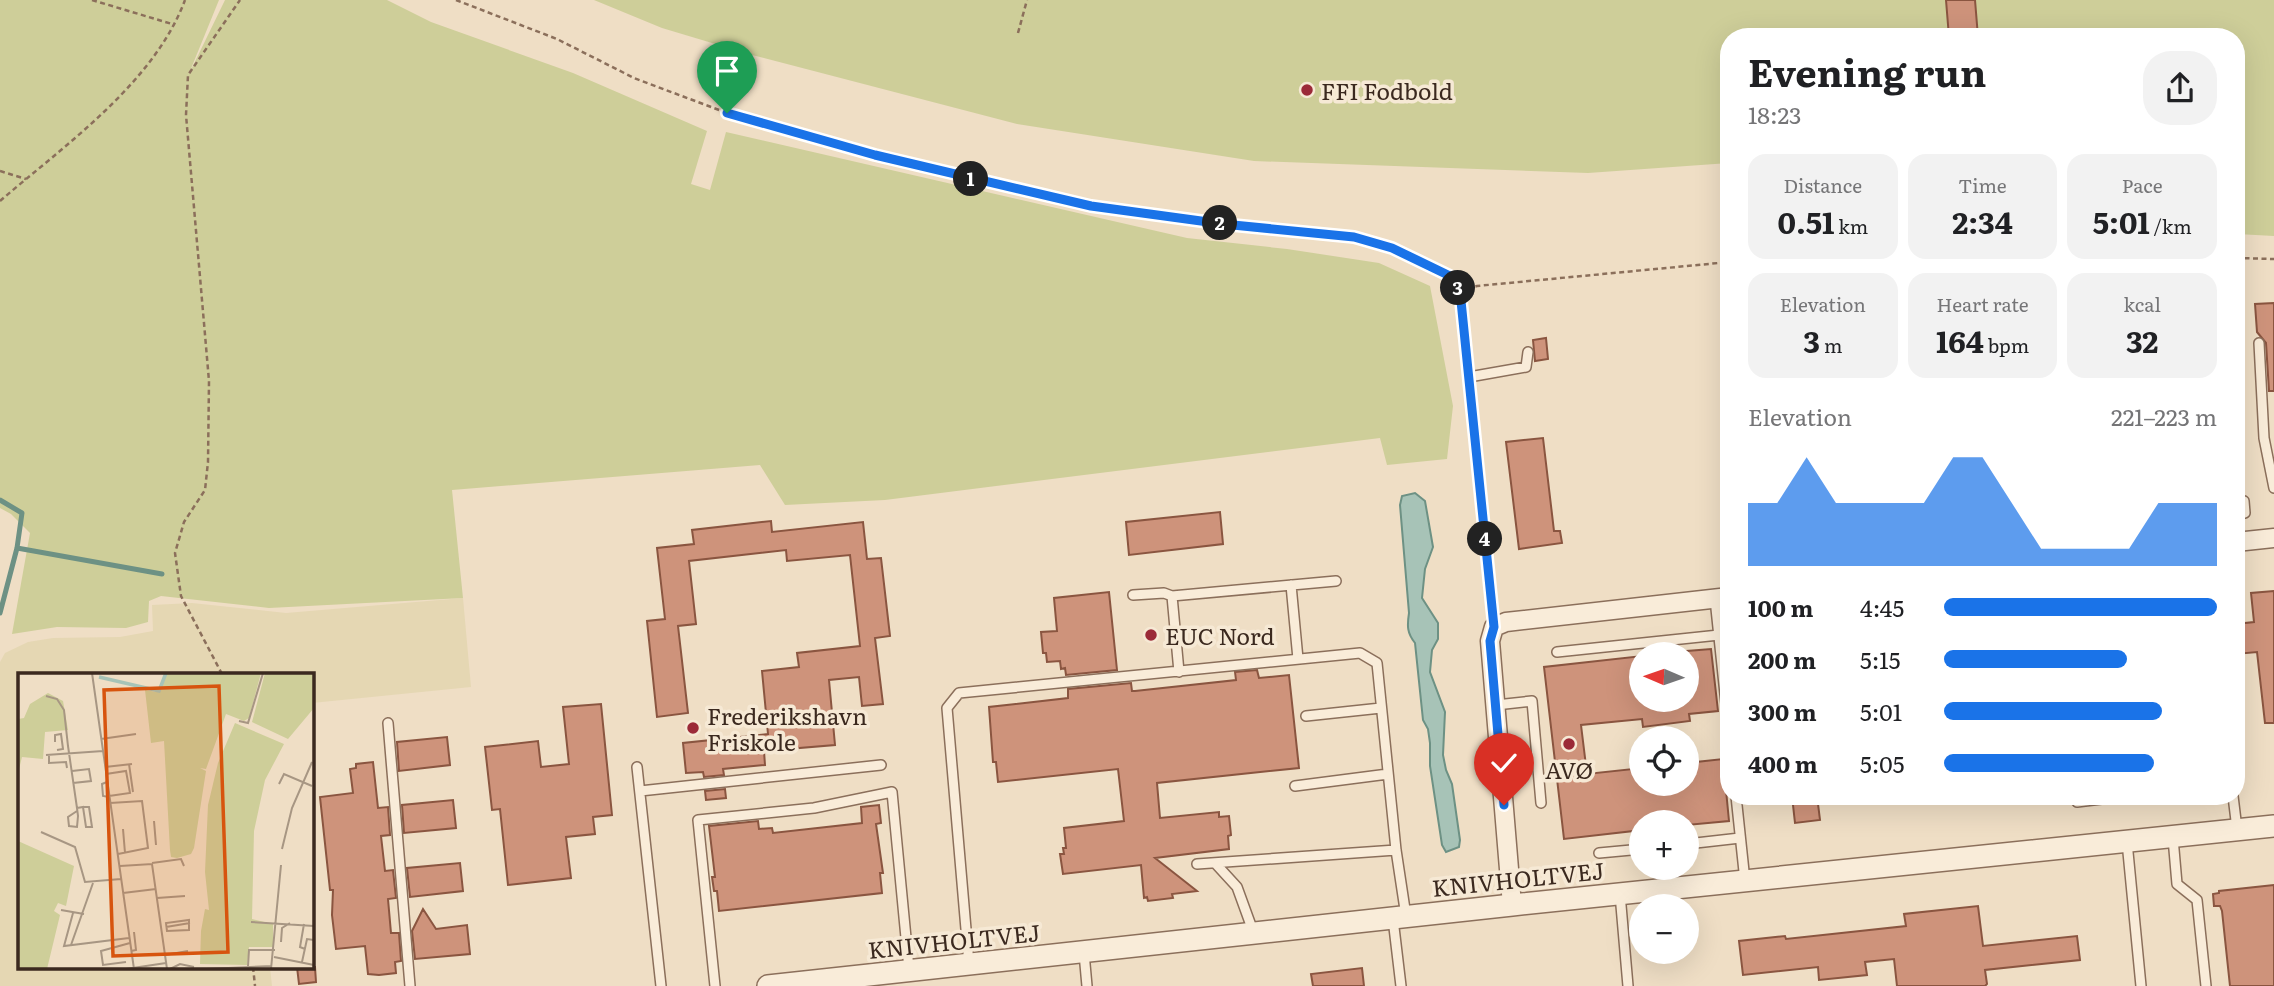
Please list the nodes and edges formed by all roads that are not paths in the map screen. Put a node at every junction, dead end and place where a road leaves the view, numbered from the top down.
1 (2259, 343) dead end
2 (1528, 352) dead end
3 (2274, 488) edge
4 (2274, 538) edge
5 (2245, 541) edge
6 (1336, 581) dead end
7 (1291, 585) junction
8 (1133, 595) dead end
9 (1172, 596) junction
10 (1720, 598) edge
11 (1720, 623) edge
12 (1494, 627) junction
13 (1719, 635) junction
14 (1720, 645) edge
15 (1557, 652) dead end
16 (1298, 659) junction
17 (1179, 672) junction
18 (1496, 705) junction
19 (1381, 708) junction
20 (1306, 716) dead end
21 (388, 723) dead end
22 (881, 765) dead end
23 (637, 767) dead end
24 (1388, 774) junction
25 (1294, 786) dead end
26 (640, 791) junction
27 (1541, 803) dead end
28 (1737, 805) edge
29 (2234, 805) edge
30 (2274, 826) edge
31 (2237, 831) junction
32 (1740, 838) junction
33 (2173, 838) junction
34 (2127, 842) junction
35 (1699, 843) edge
36 (1396, 850) junction
37 (1629, 850) edge
38 (1599, 853) dead end
39 (1215, 863) junction
40 (1197, 864) dead end
41 (1745, 881) junction
42 (1620, 894) junction
43 (1513, 905) junction
44 (1399, 917) junction
45 (1254, 933) junction
46 (1084, 952) junction
47 (969, 965) junction
48 (915, 973) junction
49 (778, 985) edge
50 (410, 986) edge
51 (661, 986) edge
52 (715, 986) edge
53 (1087, 986) edge
54 (1401, 986) edge
55 (1628, 986) edge
56 (2141, 986) edge
57 (2206, 986) edge

1 - 3 lane
2 - 12 lane
4 - 5 street
6 - 7 lane
7 - 9 lane
7 - 16 lane
8 - 9 lane
9 - 17 lane
10 - 12 street
11 - 13 lane
12 - 18 street
13 - 14 lane
13 - 15 lane
16 - 17 lane
16 - 19 lane
17 - 47 lane
18 - 27 lane
18 - 43 street
19 - 20 lane
19 - 24 lane
21 - 50 lane
22 - 26 lane
23 - 26 lane
24 - 25 lane
24 - 36 lane
26 - 51 lane
28 - 32 lane
29 - 31 lane
30 - 31 street, KNIVHOLTVEJ
31 - 33 street, KNIVHOLTVEJ
32 - 35 lane
32 - 41 lane
33 - 34 street, KNIVHOLTVEJ
33 - 57 lane
34 - 41 street, KNIVHOLTVEJ
34 - 56 lane
36 - 39 lane
36 - 44 lane
37 - 38 lane
39 - 40 lane
39 - 45 lane
41 - 42 street, KNIVHOLTVEJ
42 - 43 street, KNIVHOLTVEJ
42 - 55 lane
43 - 44 street, KNIVHOLTVEJ
44 - 45 street, KNIVHOLTVEJ
44 - 54 lane
45 - 46 street, KNIVHOLTVEJ
46 - 47 street, KNIVHOLTVEJ
46 - 53 lane
47 - 48 street, KNIVHOLTVEJ
48 - 49 street, KNIVHOLTVEJ
48 - 52 lane

